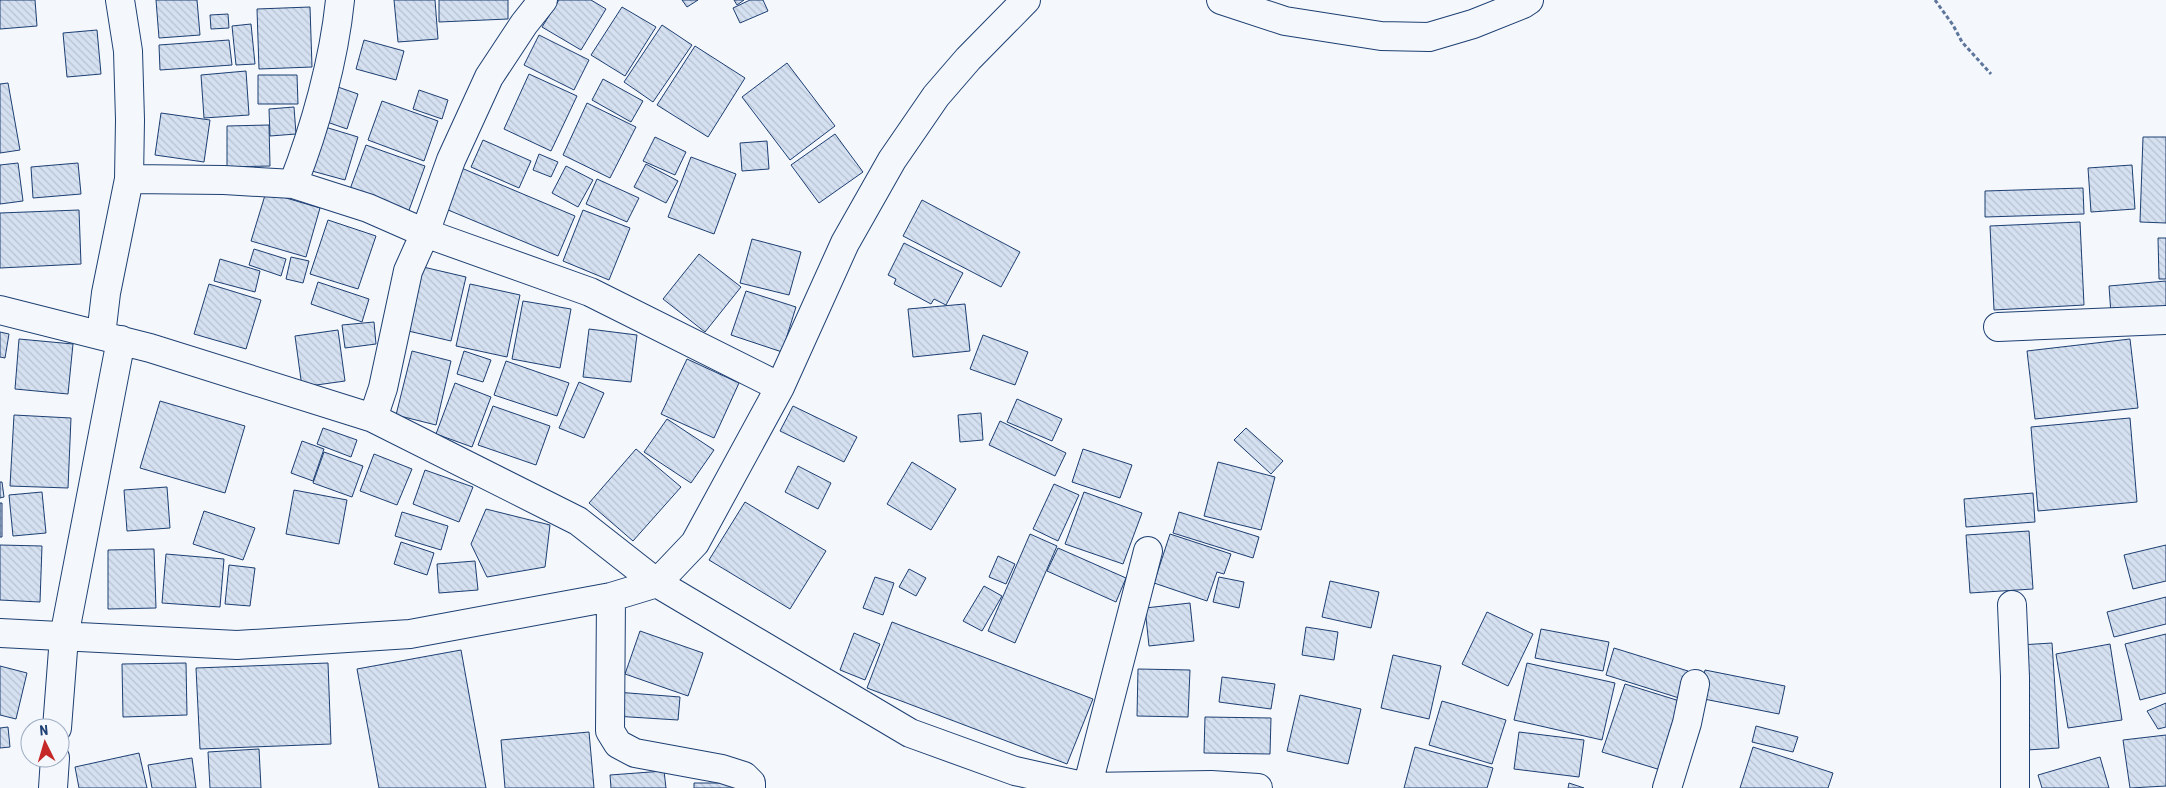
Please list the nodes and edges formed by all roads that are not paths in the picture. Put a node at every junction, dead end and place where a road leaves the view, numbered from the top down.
1 (120, 0) edge
2 (340, 0) edge
3 (543, 0) edge
4 (1026, 0) edge
5 (1221, 0) edge
6 (1529, 0) edge
7 (129, 179) junction
8 (293, 184) junction
9 (425, 233) junction
10 (0, 310) edge
11 (2166, 320) edge
12 (1998, 327) dead end
13 (111, 338) junction
14 (780, 386) junction
15 (374, 418) junction
16 (1148, 551) dead end
17 (657, 583) junction
18 (611, 597) junction
19 (2012, 605) dead end
20 (0, 633) edge
21 (64, 637) junction
22 (1695, 684) dead end
23 (58, 718) edge
24 (54, 768) edge
25 (53, 788) edge
26 (750, 788) edge
27 (1087, 788) edge
28 (1258, 788) edge
29 (1667, 788) edge
30 (2016, 788) edge

1 - 7 street
2 - 8 street
3 - 9 street
4 - 14 street
5 - 6 street
7 - 8 street
7 - 13 street
8 - 9 street
9 - 14 street
9 - 15 street
10 - 13 street
11 - 12 street
13 - 15 street
13 - 21 street
14 - 17 street
15 - 17 street
16 - 27 street
17 - 18 street
17 - 27 street
18 - 21 street
18 - 26 street
19 - 30 street
20 - 21 street
21 - 23 street
22 - 29 street
24 - 25 street
27 - 28 street

